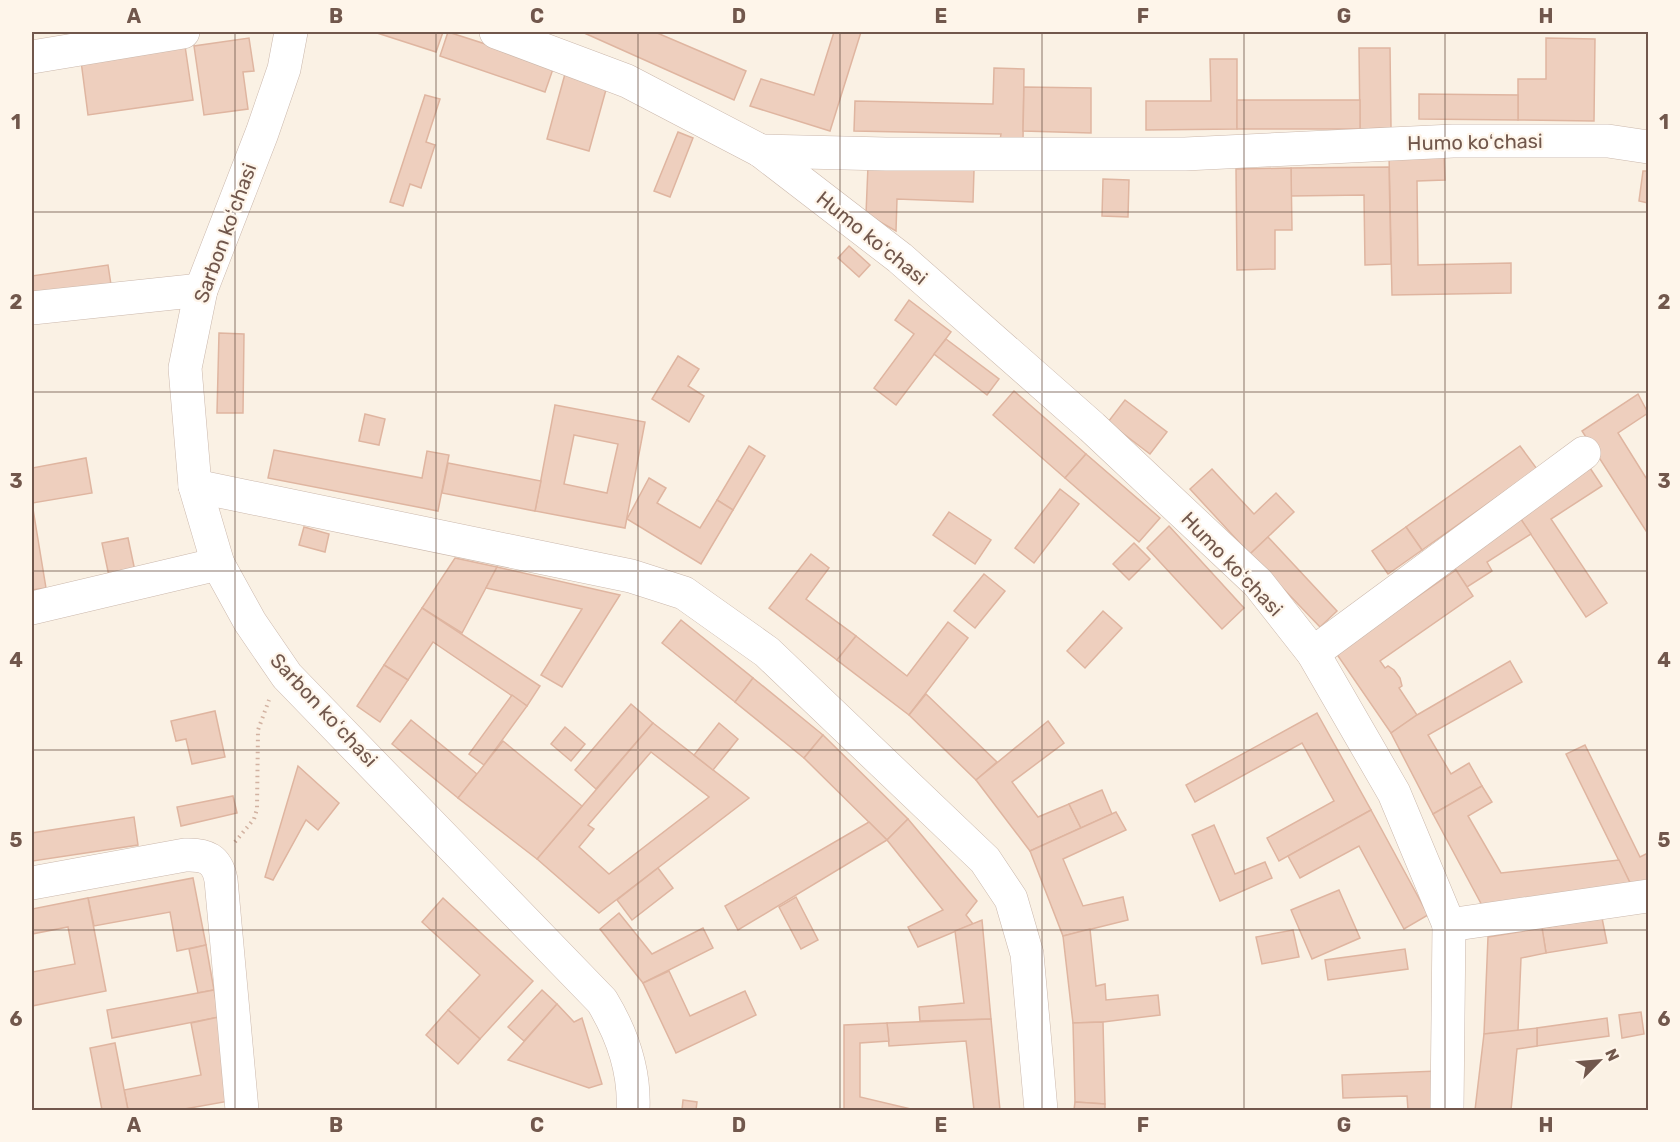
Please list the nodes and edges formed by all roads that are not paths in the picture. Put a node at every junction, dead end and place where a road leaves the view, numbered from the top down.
1 (183, 32) edge
2 (291, 32) edge
3 (496, 32) edge
4 (32, 57) edge
5 (1648, 147) edge
6 (761, 151) junction
7 (201, 290) junction
8 (32, 308) edge
9 (1584, 453) dead end
10 (195, 486) junction
11 (218, 564) junction
12 (32, 608) edge
13 (1313, 653) junction
14 (32, 883) edge
15 (1648, 896) edge
16 (1449, 925) junction
17 (242, 1110) edge
18 (633, 1110) edge
19 (1041, 1110) edge
20 (1447, 1110) edge

1 - 4 street
2 - 7 street, Sarbon koʻchasi
3 - 6 street, Humo koʻchasi
5 - 6 street, Humo koʻchasi
6 - 13 street, Humo koʻchasi
7 - 8 street
7 - 10 street, Sarbon koʻchasi
9 - 13 street
10 - 11 street, Sarbon koʻchasi
10 - 19 street
11 - 12 street
11 - 18 street, Sarbon koʻchasi
13 - 16 street, Humo koʻchasi
14 - 17 street
15 - 16 street
16 - 20 street

